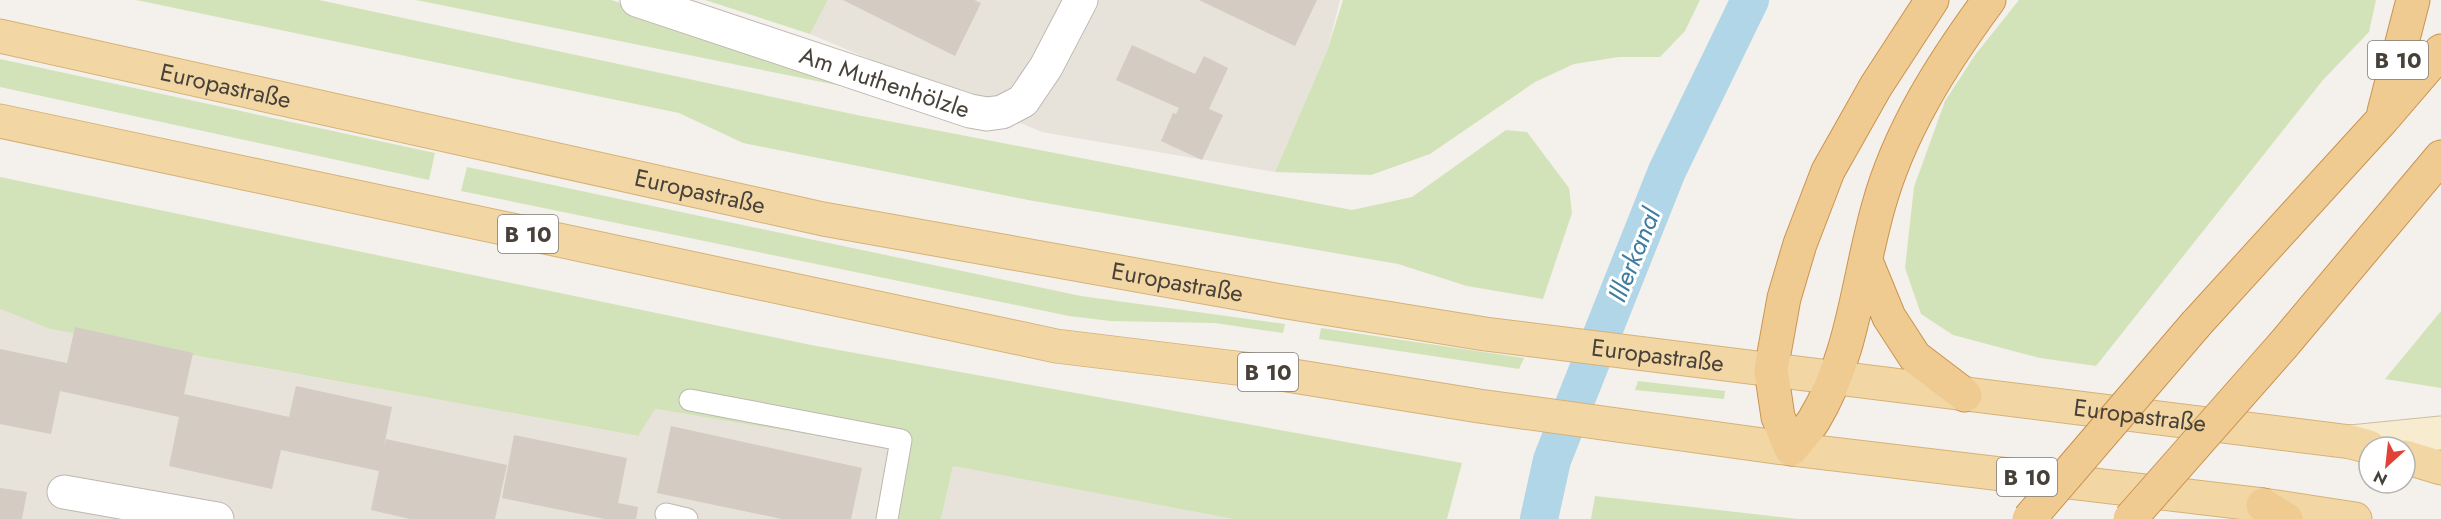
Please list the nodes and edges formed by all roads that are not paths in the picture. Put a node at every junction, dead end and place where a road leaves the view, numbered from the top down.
1 (637, 0) edge
2 (1082, 0) edge
3 (1989, 0) edge
4 (2413, 0) edge
5 (1928, 4) edge
6 (0, 36) edge
7 (2441, 51) edge
8 (2382, 120) junction
9 (0, 122) edge
10 (2437, 162) edge
11 (1866, 261) junction
12 (1772, 370) junction
13 (1835, 379) junction
14 (1965, 395) junction
15 (690, 400) dead end
16 (2441, 433) edge
17 (2417, 437) edge
18 (2357, 445) edge
19 (1791, 449) junction
20 (2417, 461) edge
21 (2441, 468) edge
22 (64, 492) dead end
23 (2275, 512) edge
24 (666, 514) dead end
25 (217, 519) edge
26 (687, 519) edge
27 (887, 519) edge
28 (2029, 519) edge
29 (2130, 519) edge
30 (2355, 519) edge

1 - 2 street, Am Muthenhölzle
3 - 11 highway
4 - 8 highway, B 10
5 - 12 highway
6 - 12 main road, Europastraße
7 - 8 highway
8 - 28 highway, B 10, bridge
9 - 19 main road, B 10
10 - 29 highway, bridge
11 - 13 highway
11 - 14 highway
12 - 13 main road, Europastraße
12 - 19 highway
13 - 14 main road, Europastraße
13 - 19 highway
14 - 18 main road, Europastraße
15 - 27 lane
16 - 17 main road
19 - 23 main road, B 10
20 - 21 main road
22 - 25 street
23 - 30 main road, B 10
24 - 26 lane

